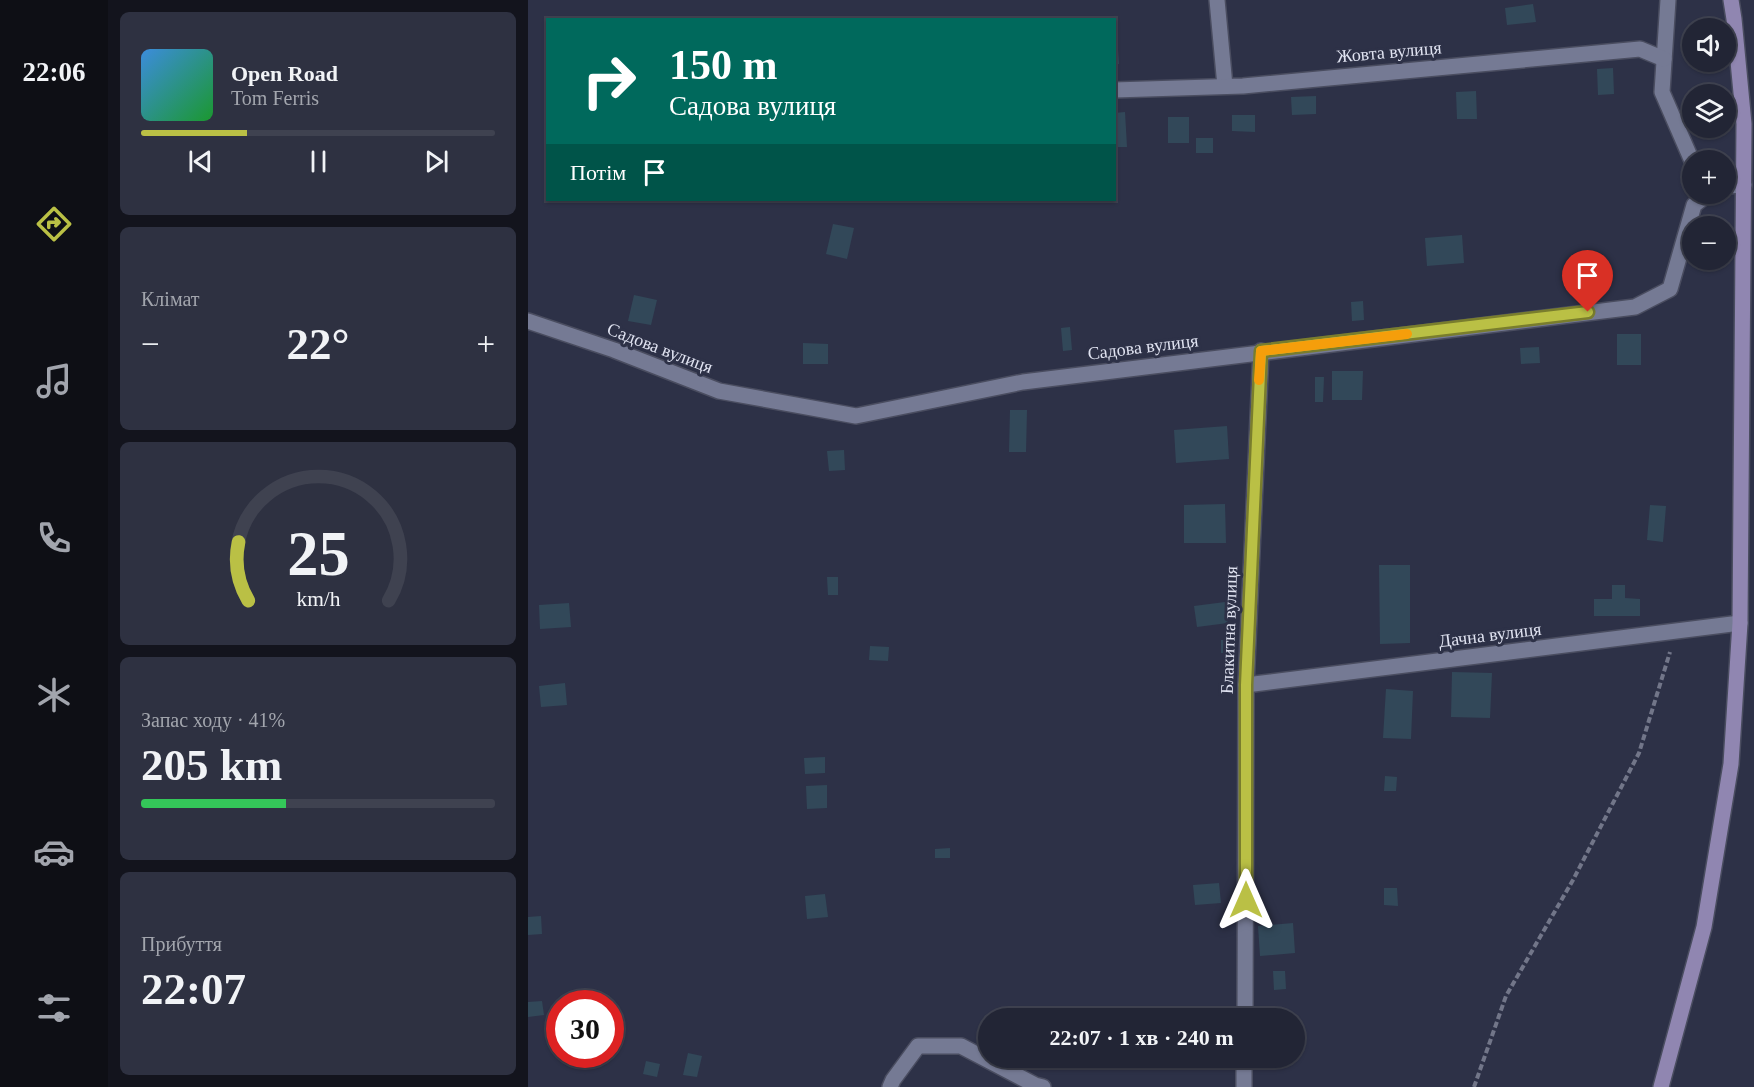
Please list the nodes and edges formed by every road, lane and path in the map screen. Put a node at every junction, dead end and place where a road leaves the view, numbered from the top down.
1 (1216, 0) edge
2 (1668, 0) edge
3 (1731, 0) edge
4 (1664, 59) junction
5 (1225, 86) junction
6 (1116, 90) edge
7 (1687, 150) edge
8 (1736, 185) edge
9 (1744, 185) junction
10 (1695, 204) edge
11 (528, 321) edge
12 (1261, 351) junction
13 (1740, 623) junction
14 (1677, 631) junction
15 (1246, 685) junction
16 (1245, 1008) edge
17 (1244, 1068) edge
18 (890, 1087) edge
19 (1043, 1087) edge
20 (1244, 1087) edge
21 (1474, 1087) edge
22 (1661, 1087) edge

1 - 5 street
2 - 4 street
3 - 9 street
4 - 5 street, Жовта вулиця
4 - 7 street
5 - 6 street, Жовта вулиця
8 - 9 street
9 - 13 street
10 - 12 street, Садова вулиця
11 - 12 street, Садова вулиця
12 - 15 street, Блакитна вулиця
13 - 14 street, Дачна вулиця
13 - 22 street
14 - 15 street, Дачна вулиця
14 - 21 path
15 - 16 street, Блакитна вулиця
17 - 20 street
18 - 19 street

